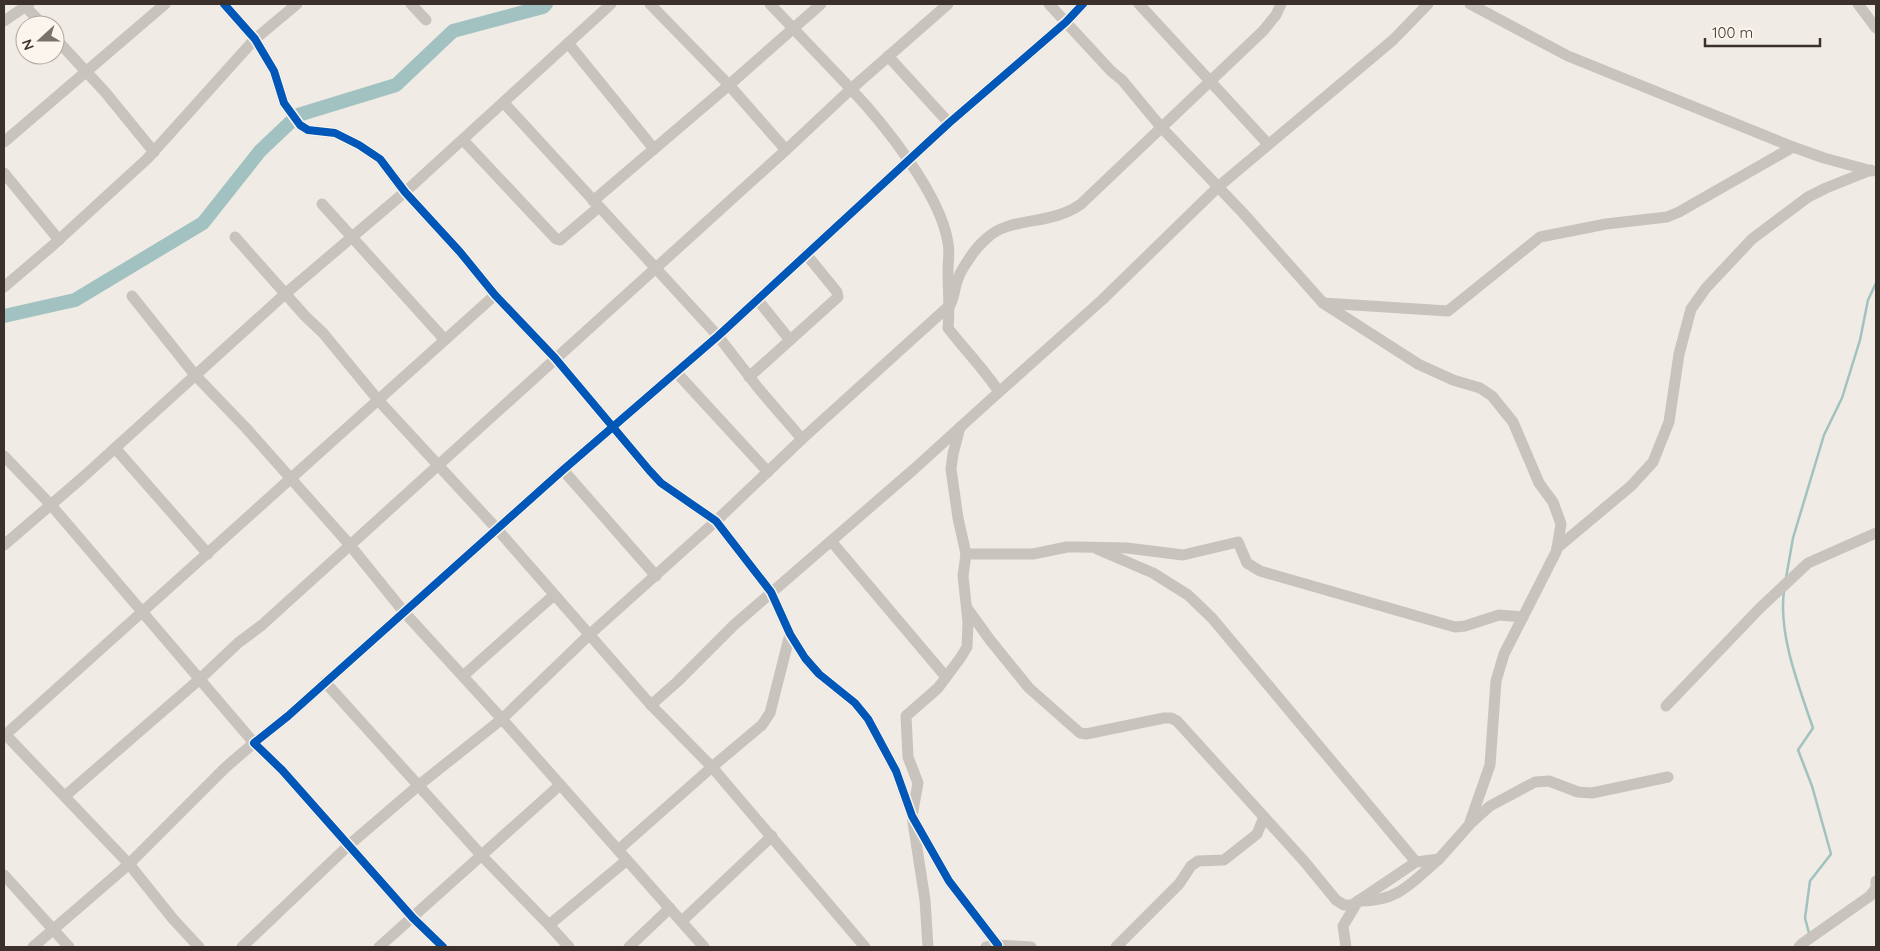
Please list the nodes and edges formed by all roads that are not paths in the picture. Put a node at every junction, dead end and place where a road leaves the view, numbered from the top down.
1 (165, 4) edge
2 (224, 4) edge
3 (296, 4) edge
4 (411, 4) edge
5 (611, 4) edge
6 (650, 4) edge
7 (770, 4) edge
8 (821, 4) edge
9 (948, 4) edge
10 (1049, 4) edge
11 (1082, 4) edge
12 (1139, 4) edge
13 (1281, 4) edge
14 (1428, 4) edge
15 (1470, 4) edge
16 (1858, 4) edge
17 (26, 5) edge
18 (34, 15) edge
19 (426, 20) dead end
20 (4, 21) edge
21 (1066, 22) junction
22 (1876, 28) edge
23 (793, 29) junction
24 (255, 39) junction
25 (568, 43) junction
26 (65, 48) edge
27 (888, 56) junction
28 (86, 70) junction
29 (1209, 82) junction
30 (729, 86) junction
31 (851, 88) junction
32 (504, 103) junction
33 (949, 123) junction
34 (1161, 127) junction
35 (463, 140) junction
36 (4, 142) edge
37 (1268, 144) junction
38 (1793, 147) junction
39 (654, 149) junction
40 (786, 150) junction
41 (154, 152) junction
42 (909, 159) junction
43 (1874, 171) edge
44 (4, 172) edge
45 (1218, 187) junction
46 (405, 192) junction
47 (322, 204) dead end
48 (596, 204) junction
49 (235, 237) dead end
50 (351, 238) junction
51 (59, 240) junction
52 (806, 254) junction
53 (655, 269) junction
54 (4, 287) edge
55 (286, 294) junction
56 (495, 295) junction
57 (132, 296) dead end
58 (757, 299) junction
59 (1323, 303) junction
60 (950, 305) junction
61 (718, 336) junction
62 (446, 340) junction
63 (790, 340) junction
64 (555, 358) junction
65 (676, 372) junction
66 (195, 375) junction
67 (749, 378) junction
68 (999, 392) junction
69 (378, 401) junction
70 (614, 426) junction
71 (960, 427) junction
72 (802, 439) junction
73 (115, 448) junction
74 (4, 456) edge
75 (438, 465) junction
76 (563, 470) junction
77 (768, 472) junction
78 (291, 479) junction
79 (51, 504) junction
80 (716, 521) junction
81 (497, 529) junction
82 (1876, 533) edge
83 (831, 541) junction
84 (349, 544) junction
85 (4, 545) edge
86 (1093, 547) junction
87 (1557, 548) junction
88 (208, 554) junction
89 (966, 554) junction
90 (656, 576) junction
91 (772, 592) junction
92 (554, 595) junction
93 (967, 608) junction
94 (404, 612) junction
95 (142, 613) junction
96 (1523, 617) junction
97 (790, 634) junction
98 (589, 635) junction
99 (463, 676) junction
100 (946, 677) junction
101 (201, 678) junction
102 (325, 682) junction
103 (651, 705) junction
104 (1666, 706) dead end
105 (502, 719) junction
106 (4, 735) edge
107 (254, 743) junction
108 (712, 766) junction
109 (1668, 777) dead end
110 (420, 785) junction
111 (560, 785) junction
112 (65, 796) junction
113 (912, 816) junction
114 (1264, 817) junction
115 (1470, 824) junction
116 (772, 836) junction
117 (349, 845) junction
118 (618, 850) junction
119 (482, 856) junction
120 (1439, 859) junction
121 (626, 860) junction
122 (1416, 862) junction
123 (129, 864) junction
124 (4, 875) edge
125 (1876, 882) edge
126 (1358, 901) junction
127 (670, 908) junction
128 (413, 918) junction
129 (682, 921) junction
130 (549, 925) junction
131 (53, 930) junction
132 (998, 944) junction
133 (33, 947) edge
134 (69, 947) edge
135 (200, 947) edge
136 (242, 947) edge
137 (379, 947) edge
138 (443, 947) edge
139 (569, 947) edge
140 (628, 947) edge
141 (704, 947) edge
142 (865, 947) edge
143 (928, 947) edge
144 (986, 947) edge
145 (1031, 947) edge
146 (1116, 947) edge
147 (1346, 947) edge
148 (1799, 947) edge

1 - 28 street
2 - 24 street
3 - 24 street
4 - 19 street
5 - 25 street
6 - 30 street
7 - 23 street
8 - 23 street
9 - 27 street
10 - 21 street
11 - 21 street
12 - 29 street
13 - 29 street
14 - 37 street
15 - 38 street
16 - 22 street
17 - 18 street
17 - 20 street
21 - 33 street
21 - 34 street
23 - 30 street
23 - 31 street
24 - 41 street
24 - 46 street
25 - 32 street
25 - 39 street
26 - 28 street
27 - 31 street
27 - 33 street
28 - 36 street
28 - 41 street
29 - 34 street
29 - 37 street
30 - 39 street
30 - 40 street
31 - 40 street
31 - 42 street
32 - 35 street
32 - 48 street
33 - 42 street
34 - 45 street
34 - 60 street
35 - 46 street
35 - 48 street
37 - 45 street
38 - 43 street
38 - 59 street
39 - 48 street
40 - 53 street
41 - 51 street
42 - 52 street
42 - 60 street
43 - 87 street
44 - 51 street
45 - 59 street
45 - 68 street
46 - 50 street
46 - 56 street
47 - 50 street
48 - 53 street
49 - 55 street
50 - 55 street
50 - 62 street
51 - 54 street
52 - 58 street
52 - 63 street
53 - 61 street
53 - 64 street
55 - 66 street
55 - 69 street
56 - 62 street
56 - 64 street
57 - 66 street
58 - 61 street
58 - 63 street
59 - 87 street
60 - 68 street
60 - 72 street
61 - 65 street
61 - 67 street
62 - 69 street
63 - 67 street
64 - 70 street
64 - 75 street
65 - 70 street
65 - 77 street
66 - 73 street
66 - 78 street
67 - 72 street
68 - 71 street
69 - 75 street
69 - 78 street
70 - 76 street
70 - 80 street
71 - 83 street
71 - 89 street
72 - 77 street
73 - 79 street
73 - 88 street
74 - 79 street
75 - 81 street
75 - 84 street
76 - 81 street
76 - 90 street
77 - 80 street
78 - 84 street
78 - 88 street
79 - 85 street
79 - 95 street
80 - 90 street
80 - 91 street
81 - 92 street
81 - 94 street
82 - 104 street
83 - 91 street
83 - 100 street
84 - 94 street
84 - 101 street
86 - 89 street
86 - 96 street
86 - 122 street
87 - 96 street
88 - 95 street
89 - 93 street
90 - 98 street
91 - 97 street
91 - 103 street
92 - 98 street
92 - 99 street
93 - 100 street
93 - 114 street
94 - 99 street
94 - 102 street
95 - 101 street
95 - 106 street
96 - 115 street
97 - 108 street
97 - 113 street
98 - 103 street
98 - 105 street
99 - 105 street
100 - 113 street
101 - 107 street
101 - 112 street
102 - 107 street
102 - 110 street
103 - 108 street
105 - 110 street
105 - 111 street
106 - 112 street
107 - 117 street
107 - 123 street
108 - 116 street
108 - 118 street
109 - 115 street
110 - 117 street
110 - 119 street
111 - 118 street
111 - 119 street
112 - 123 street
113 - 132 street
113 - 143 street
114 - 126 street
114 - 146 street
115 - 120 street
116 - 129 street
116 - 142 street
117 - 128 street
117 - 136 street
118 - 121 street
119 - 128 street
119 - 130 street
120 - 122 street
120 - 126 street
121 - 127 street
121 - 130 street
122 - 126 street
123 - 131 street
123 - 135 street
124 - 131 street
125 - 148 street
126 - 147 street
127 - 129 street
127 - 140 street
128 - 137 street
128 - 138 street
129 - 141 street
130 - 139 street
131 - 133 street
131 - 134 street
132 - 144 street
132 - 145 street

